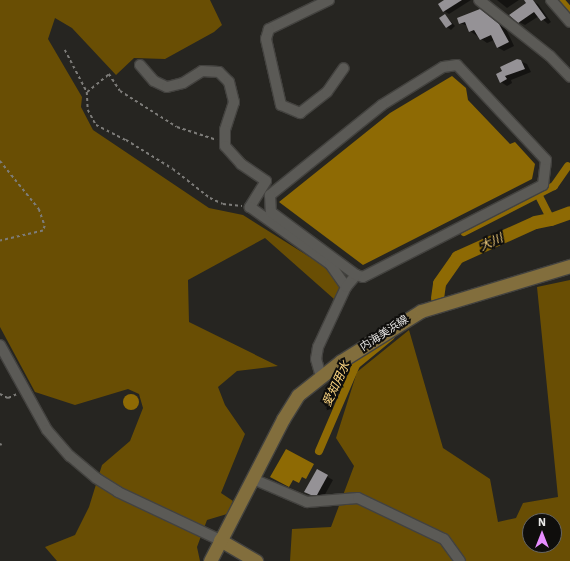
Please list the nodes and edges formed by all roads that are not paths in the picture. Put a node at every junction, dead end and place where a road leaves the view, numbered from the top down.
1 (329, 0) edge
2 (479, 0) edge
3 (551, 0) edge
4 (570, 22) edge
5 (140, 65) dead end
6 (344, 68) dead end
7 (570, 77) edge
8 (570, 266) edge
9 (356, 275) junction
10 (346, 288) junction
11 (0, 345) edge
12 (321, 376) junction
13 (253, 478) junction
14 (220, 540) junction
15 (210, 561) edge
16 (256, 561) edge
17 (460, 561) edge

1 - 6 street
2 - 7 street
3 - 4 street
5 - 10 street
8 - 12 main road, 内海美浜線
9 - 9 street
9 - 10 street
10 - 12 street
11 - 14 street
12 - 13 main road, 内海美浜線
13 - 14 main road, 内海美浜線
13 - 17 street
14 - 15 main road, 内海美浜線
14 - 16 main road

